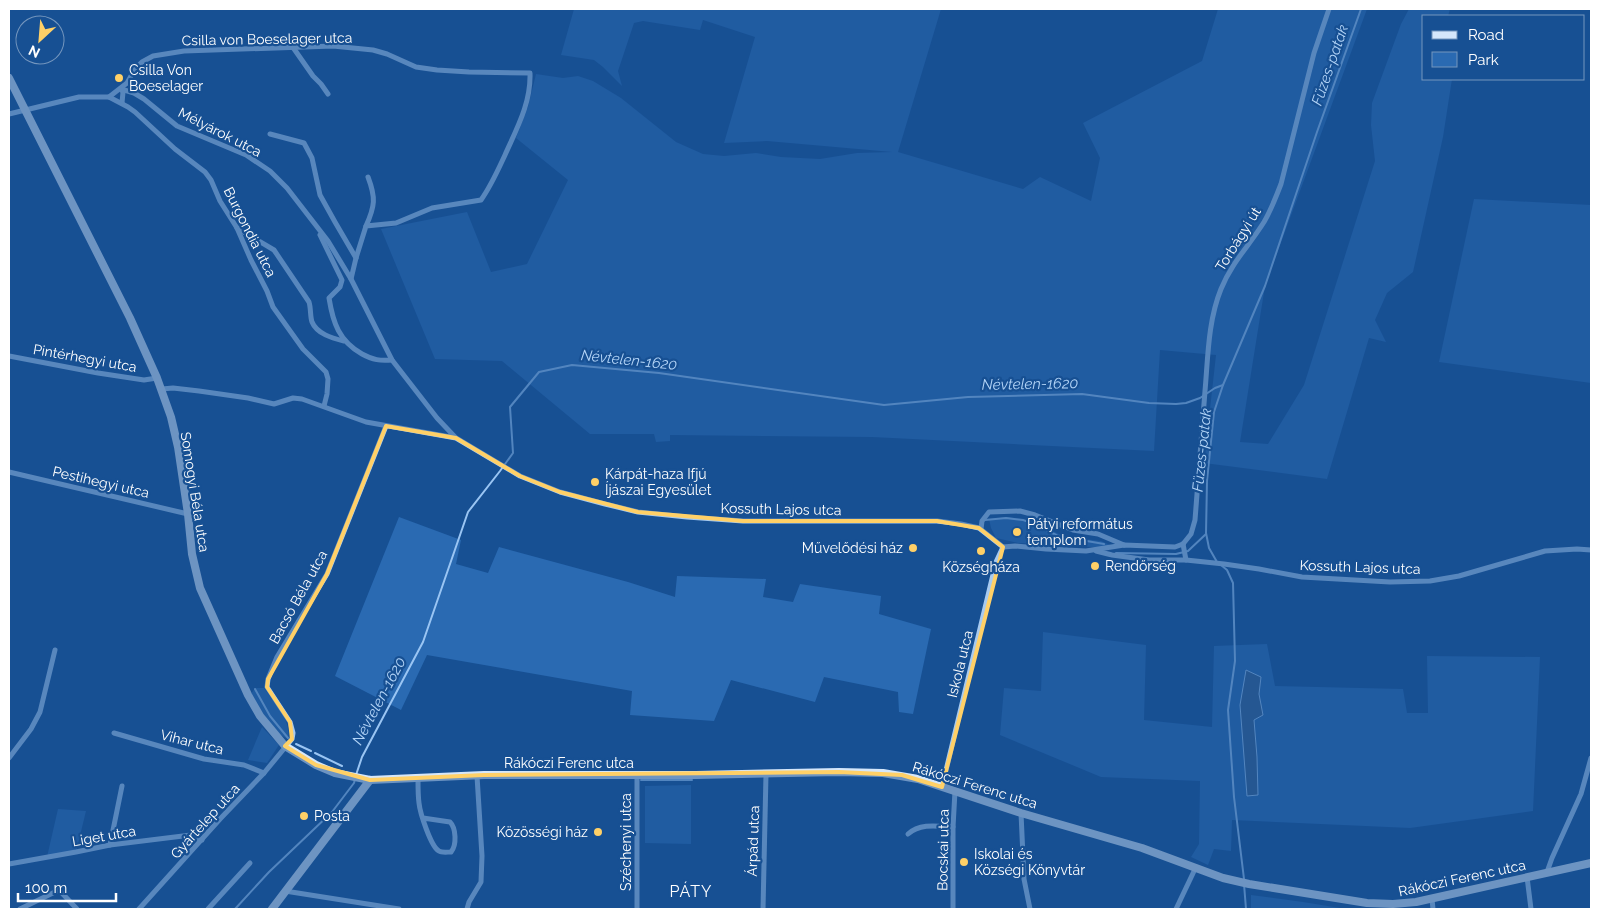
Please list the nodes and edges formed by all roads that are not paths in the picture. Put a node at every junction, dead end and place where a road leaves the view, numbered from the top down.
1 (1329, 9) edge
2 (292, 46) junction
3 (9, 78) edge
4 (122, 89) junction
5 (328, 94) dead end
6 (109, 97) junction
7 (122, 103) junction
8 (25, 111) junction
9 (9, 114) edge
10 (270, 134) dead end
11 (368, 177) dead end
12 (312, 222) junction
13 (366, 226) junction
14 (237, 228) junction
15 (356, 258) junction
16 (352, 279) junction
17 (344, 341) junction
18 (9, 356) edge
19 (392, 360) junction
20 (157, 378) junction
21 (162, 389) junction
22 (324, 406) junction
23 (386, 426) junction
24 (456, 438) junction
25 (9, 472) edge
26 (188, 514) junction
27 (981, 530) junction
28 (1183, 544) junction
29 (1124, 545) junction
30 (1003, 547) junction
31 (1092, 550) junction
32 (1591, 550) edge
33 (1186, 560) junction
34 (55, 650) dead end
35 (114, 732) dead end
36 (285, 746) junction
37 (9, 758) edge
38 (1591, 758) edge
39 (264, 773) junction
40 (335, 773) joint
41 (766, 774) junction
42 (637, 775) junction
43 (477, 776) junction
44 (418, 779) junction
45 (367, 780) junction
46 (122, 786) dead end
47 (942, 786) junction
48 (955, 791) junction
49 (1021, 813) junction
50 (423, 818) junction
51 (953, 827) junction
52 (908, 834) dead end
53 (202, 840) junction
54 (110, 845) junction
55 (250, 863) dead end
56 (1591, 863) edge
57 (9, 864) edge
58 (1196, 867) junction
59 (1548, 872) junction
60 (1526, 877) junction
61 (286, 891) junction
62 (1432, 899) junction
63 (20, 909) edge
64 (77, 909) edge
65 (139, 909) edge
66 (208, 909) edge
67 (272, 909) edge
68 (399, 909) edge
69 (467, 909) edge
70 (637, 909) edge
71 (763, 909) edge
72 (953, 909) edge
73 (1030, 909) edge
74 (1176, 909) edge
75 (1433, 909) edge
76 (1531, 909) edge

1 - 28 street, Torbágyi út
2 - 4 street, Csilla von Boeselager utca
2 - 5 street
2 - 13 street, Csilla von Boeselager utca
3 - 8 main road, Somogyi Béla utca
4 - 6 street
4 - 7 street
4 - 12 street, Mélyárok utca
6 - 7 street, Burgondia utca
6 - 8 street
7 - 14 street, Burgondia utca
8 - 9 street
8 - 20 main road, Somogyi Béla utca
10 - 15 street, Mélyárok utca
11 - 13 street
12 - 16 street, Mélyárok utca
12 - 17 street
13 - 15 street
14 - 17 street
14 - 22 street, Burgondia utca
15 - 16 street
16 - 19 street, Mélyárok utca
17 - 19 street
18 - 20 street, Pintérhegyi utca
19 - 24 street, Mélyárok utca
20 - 21 main road, Somogyi Béla utca
21 - 22 street
21 - 26 main road, Somogyi Béla utca
22 - 23 street
23 - 24 street, Kossuth Lajos utca
23 - 36 street, Bacsó Béla utca
24 - 27 street, Kossuth Lajos utca
25 - 26 street, Pestihegyi utca
26 - 36 main road, Somogyi Béla utca
27 - 29 street, Kossuth Lajos utca
27 - 30 street, Kossuth Lajos utca
28 - 29 street, Kossuth Lajos utca
28 - 33 street
29 - 31 street, Kossuth Lajos utca
30 - 31 street, Kossuth Lajos utca
30 - 47 street, Iskola utca
31 - 33 street, Kossuth Lajos utca
32 - 33 street, Kossuth Lajos utca
34 - 37 street
35 - 39 street, Vihar utca
36 - 39 street, Gyártelep utca
36 - 40 main road, Somogyi Béla utca
38 - 59 street
39 - 53 street, Gyártelep utca
40 - 45 main road, Rákóczi Ferenc utca
41 - 42 main road, Rákóczi Ferenc utca
41 - 47 main road, Rákóczi Ferenc utca
41 - 71 street, Árpád utca
42 - 43 main road, Rákóczi Ferenc utca
42 - 70 street, Széchenyi utca
43 - 44 main road, Rákóczi Ferenc utca
43 - 69 street
44 - 45 main road, Rákóczi Ferenc utca
44 - 50 street
45 - 61 main road
46 - 54 street
47 - 48 main road, Rákóczi Ferenc utca
48 - 49 main road, Rákóczi Ferenc utca
48 - 51 street, Bocskai utca
49 - 58 main road, Rákóczi Ferenc utca
49 - 73 street
50 - 50 street
51 - 52 street
51 - 72 street, Bocskai utca
53 - 54 street, Liget utca
53 - 65 street, Gyártelep utca
54 - 57 street, Liget utca
55 - 66 street
56 - 59 main road, Rákóczi Ferenc utca
58 - 62 main road, Rákóczi Ferenc utca
58 - 74 street
59 - 60 main road, Rákóczi Ferenc utca
60 - 62 main road, Rákóczi Ferenc utca
60 - 76 street
61 - 67 main road
61 - 68 street
62 - 75 street
63 - 64 street

